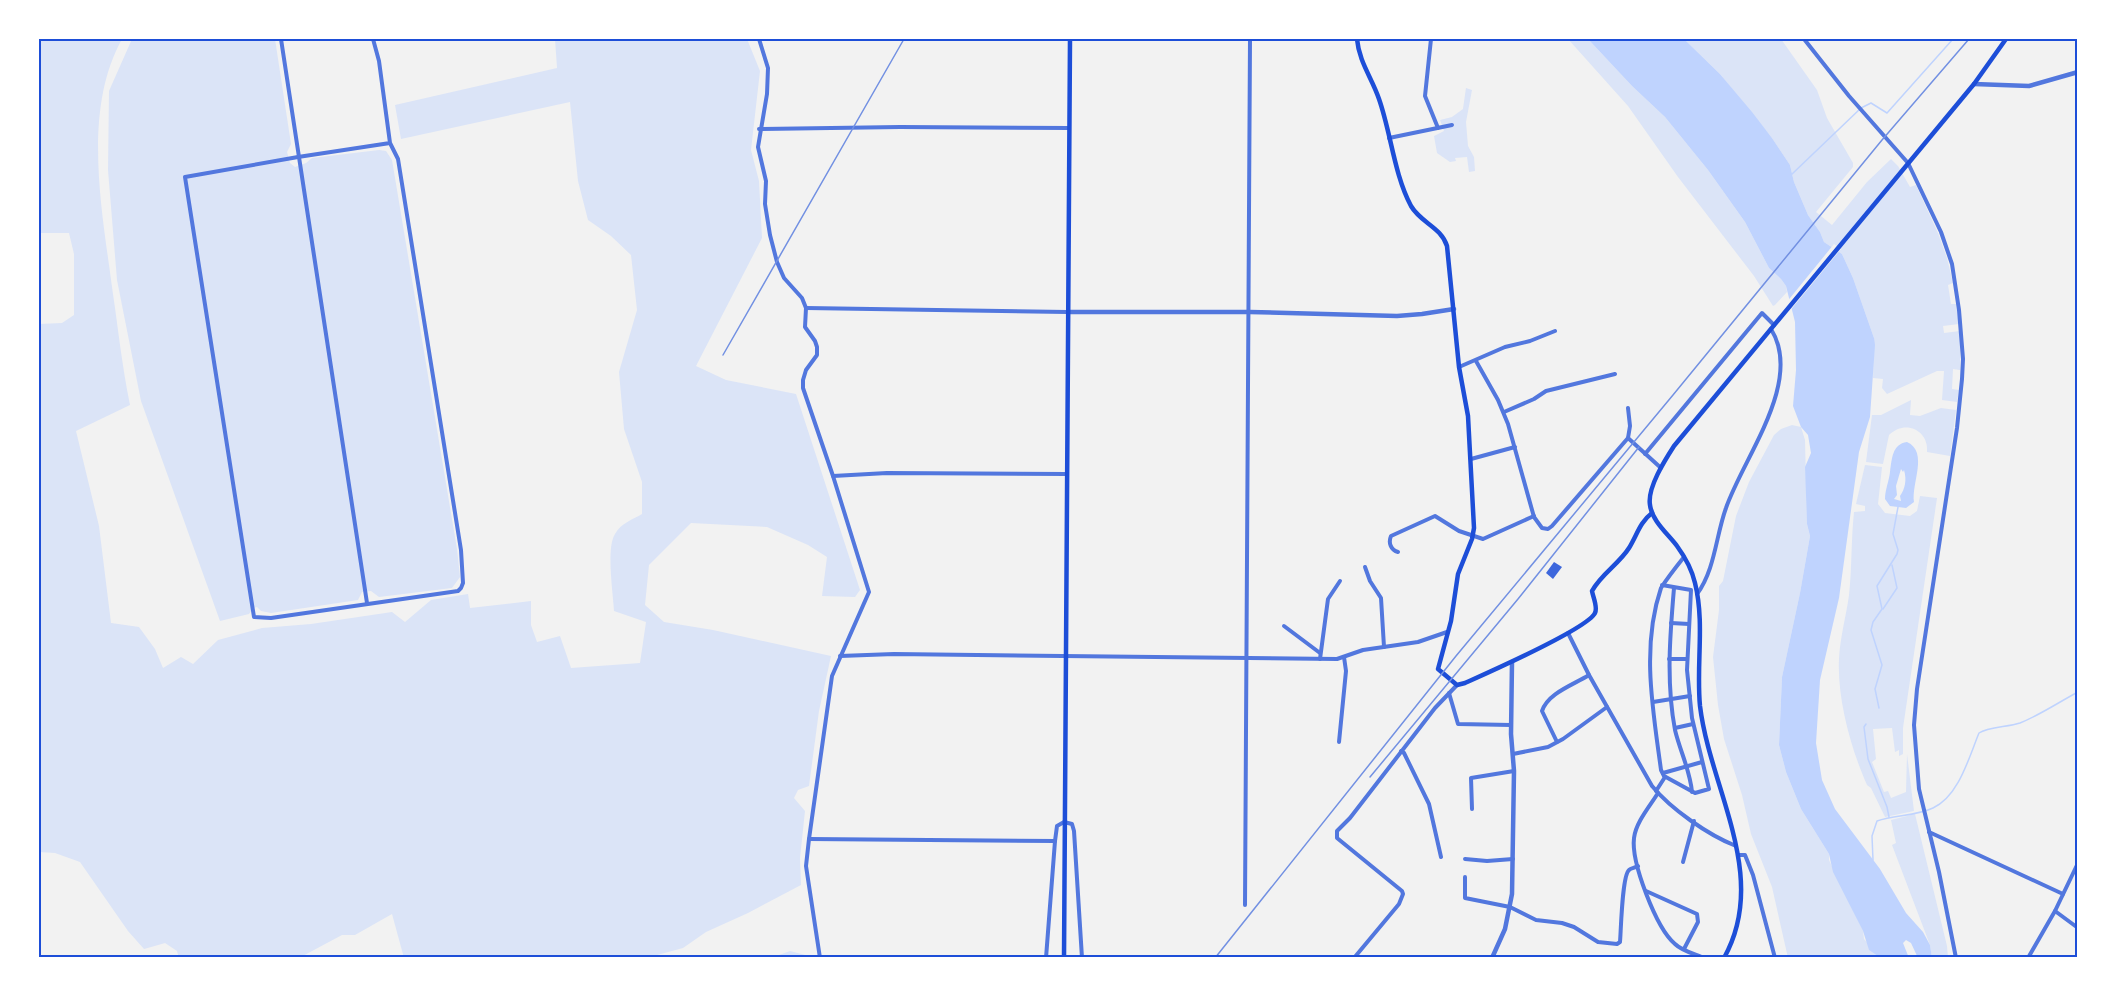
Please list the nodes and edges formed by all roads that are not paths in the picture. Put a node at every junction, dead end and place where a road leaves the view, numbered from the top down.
1 (281, 39) edge
2 (373, 39) edge
3 (759, 39) edge
4 (1070, 39) edge
5 (1250, 39) edge
6 (1357, 39) edge
7 (1431, 39) edge
8 (1804, 39) edge
9 (2006, 39) edge
10 (2078, 72) edge
11 (1974, 84) junction
12 (1452, 125) dead end
13 (1069, 128) junction
14 (1438, 128) junction
15 (759, 129) junction
16 (1389, 138) junction
17 (390, 143) junction
18 (298, 157) junction
19 (1906, 164) junction
20 (806, 308) junction
21 (1454, 309) junction
22 (1067, 312) junction
23 (1250, 312) junction
24 (1773, 327) junction
25 (1555, 331) dead end
26 (1476, 361) junction
27 (1459, 367) junction
28 (1615, 374) dead end
29 (1628, 408) dead end
30 (1504, 412) junction
31 (1628, 438) junction
32 (1515, 447) junction
33 (1645, 453) junction
34 (1471, 459) junction
35 (1661, 468) junction
36 (1066, 474) junction
37 (833, 476) junction
38 (1652, 513) junction
39 (1534, 516) junction
40 (1473, 536) junction
41 (1398, 552) dead end
42 (1684, 557) junction
43 (1365, 567) dead end
44 (1340, 581) dead end
45 (1662, 585) junction
46 (1674, 588) junction
47 (1697, 595) junction
48 (367, 603) junction
49 (1671, 623) junction
50 (1689, 624) junction
51 (1284, 626) dead end
52 (1447, 632) junction
53 (1568, 633) junction
54 (1384, 647) junction
55 (1320, 653) junction
56 (840, 656) junction
57 (1065, 657) junction
58 (1344, 657) junction
59 (1246, 658) junction
60 (1320, 659) junction
61 (1669, 659) junction
62 (1687, 659) junction
63 (1512, 663) junction
64 (1589, 675) junction
65 (1457, 685) junction
66 (1449, 693) junction
67 (1690, 696) junction
68 (1672, 699) junction
69 (1653, 702) junction
70 (1607, 707) junction
71 (1693, 724) junction
72 (1511, 725) junction
73 (1675, 728) junction
74 (1339, 742) dead end
75 (1557, 742) junction
76 (1401, 751) junction
77 (1513, 754) junction
78 (1702, 762) junction
79 (1687, 766) junction
80 (1514, 771) junction
81 (1664, 775) junction
82 (1657, 792) junction
83 (1692, 792) junction
84 (1472, 809) dead end
85 (1694, 821) junction
86 (1064, 822) junction
87 (1928, 831) junction
88 (809, 839) junction
89 (1054, 841) junction
90 (1736, 846) junction
91 (1738, 855) junction
92 (1441, 857) dead end
93 (1465, 859) dead end
94 (1513, 859) junction
95 (1683, 862) dead end
96 (2078, 863) edge
97 (1638, 866) junction
98 (1465, 877) dead end
99 (1645, 890) junction
100 (2063, 894) junction
101 (1245, 905) dead end
102 (1510, 907) junction
103 (2055, 911) junction
104 (2078, 928) edge
105 (1684, 949) junction
106 (820, 958) edge
107 (1046, 958) edge
108 (1064, 958) edge
109 (1082, 958) edge
110 (1354, 958) edge
111 (1492, 958) edge
112 (1704, 958) edge
113 (1724, 958) edge
114 (1775, 958) edge
115 (1956, 958) edge
116 (2028, 958) edge

1 - 18 street
2 - 17 street
3 - 15 street
4 - 13 main road
5 - 23 street
6 - 16 main road
7 - 14 street
8 - 19 street
9 - 11 main road
10 - 11 street
11 - 19 main road
12 - 14 street
13 - 15 street
13 - 22 main road
14 - 16 street
15 - 20 street
16 - 21 main road
17 - 18 street
17 - 48 street
18 - 48 street
18 - 48 street
19 - 24 main road
19 - 87 street
20 - 22 street
20 - 37 street
21 - 23 street
21 - 27 main road
22 - 23 street
22 - 36 main road
23 - 59 street
24 - 33 street
24 - 35 main road
24 - 47 street
25 - 26 street
26 - 27 street
26 - 30 street
27 - 34 main road
28 - 30 street
29 - 31 street
30 - 32 street
31 - 33 street
31 - 39 street
32 - 34 street
32 - 39 street
33 - 35 street
34 - 40 main road
35 - 38 main road
36 - 37 street
36 - 57 main road
37 - 56 street
38 - 42 main road
38 - 53 main road
39 - 40 street
40 - 41 street
40 - 52 main road
42 - 45 street
42 - 47 main road
43 - 54 street
44 - 55 street
45 - 46 street
45 - 69 street
46 - 49 street
46 - 50 street
47 - 90 main road
49 - 50 street
49 - 61 street
50 - 62 street
51 - 55 street
52 - 54 street
52 - 65 main road
53 - 63 main road
53 - 64 street
54 - 58 street
55 - 60 street
56 - 57 street
56 - 88 street
57 - 59 street
57 - 86 main road
58 - 60 street
58 - 74 street
59 - 60 street
59 - 101 street
61 - 62 street
61 - 68 street
62 - 67 street
63 - 65 main road
63 - 72 street
64 - 70 street
64 - 75 street
65 - 66 street
66 - 72 street
66 - 76 street
67 - 68 street
67 - 71 street
68 - 69 street
68 - 73 street
69 - 81 street
70 - 75 street
70 - 82 street
71 - 73 street
71 - 78 street
72 - 77 street
73 - 79 street
75 - 77 street
76 - 92 street
76 - 110 street
77 - 80 street
78 - 79 street
78 - 83 street
79 - 81 street
79 - 83 street
80 - 84 street
80 - 94 street
81 - 82 street
81 - 83 street
82 - 85 street
82 - 97 street
85 - 90 street
85 - 95 street
86 - 89 street
86 - 108 main road
86 - 109 street
87 - 100 street
87 - 115 street
88 - 89 street
88 - 106 street
89 - 107 street
90 - 91 main road
91 - 113 main road
91 - 114 street
93 - 94 street
94 - 102 street
96 - 100 street
97 - 99 street
97 - 102 street
98 - 102 street
99 - 105 street
99 - 105 street
100 - 103 street
102 - 111 street
103 - 104 street
103 - 116 street
105 - 112 street

